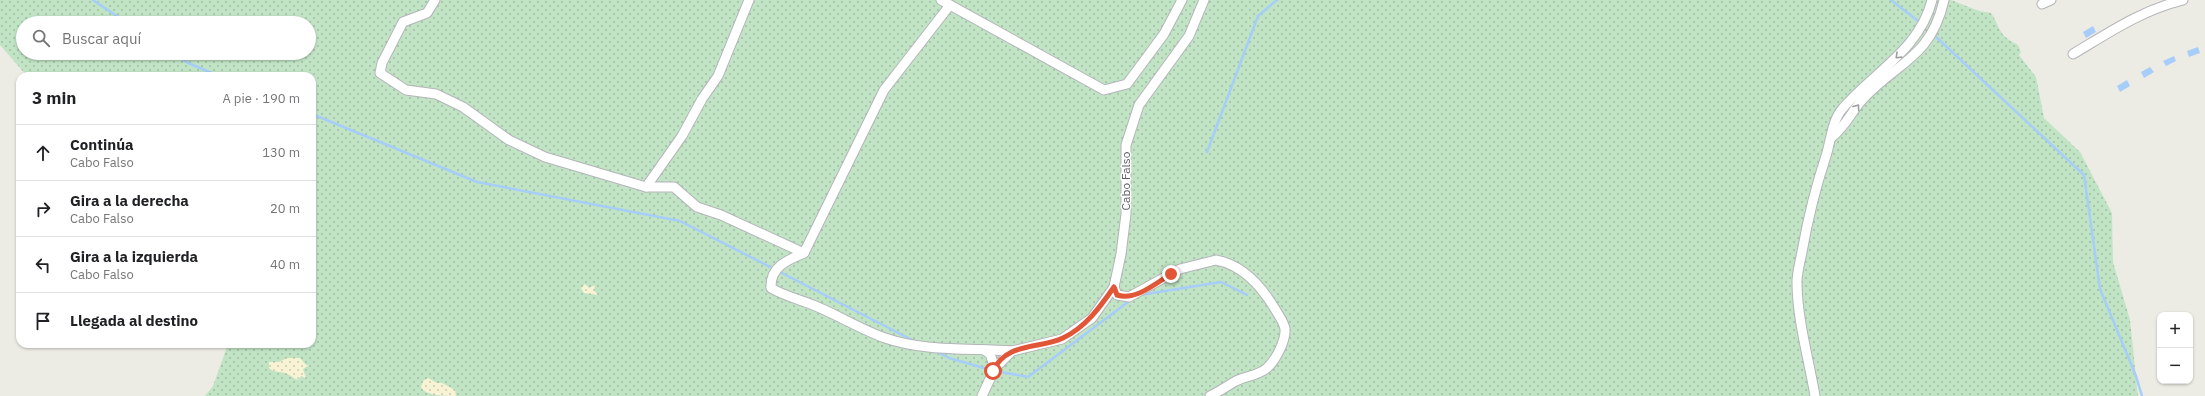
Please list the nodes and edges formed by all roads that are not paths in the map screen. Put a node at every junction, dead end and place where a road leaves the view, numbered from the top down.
1 (435, 0) edge
2 (749, 0) edge
3 (941, 0) edge
4 (1182, 0) edge
5 (1204, 0) edge
6 (1932, 0) edge
7 (1944, 0) edge
8 (2051, 0) edge
9 (2183, 0) edge
10 (2042, 4) dead end
11 (950, 5) junction
12 (1929, 13) junction
13 (1940, 15) junction
14 (1912, 40) junction
15 (1922, 47) junction
16 (2073, 54) dead end
17 (1832, 137) junction
18 (646, 187) junction
19 (804, 253) junction
20 (1114, 287) junction
21 (984, 350) junction
22 (1012, 351) junction
23 (995, 368) junction
24 (982, 396) edge
25 (1210, 396) edge
26 (1816, 396) edge

1 - 18 street
2 - 18 street
3 - 11 street
4 - 11 street
5 - 20 street, Cabo Falso
6 - 12 street
7 - 13 street
8 - 10 street
9 - 16 street
11 - 19 street
12 - 13 street
12 - 14 street
13 - 15 street
14 - 15 street
14 -> 17 street
17 -> 15 street
17 - 26 street
18 - 19 street
19 - 21 street
20 - 22 street, Cabo Falso
20 - 25 street
21 - 22 street
21 - 23 street
22 - 23 street
23 - 24 street

